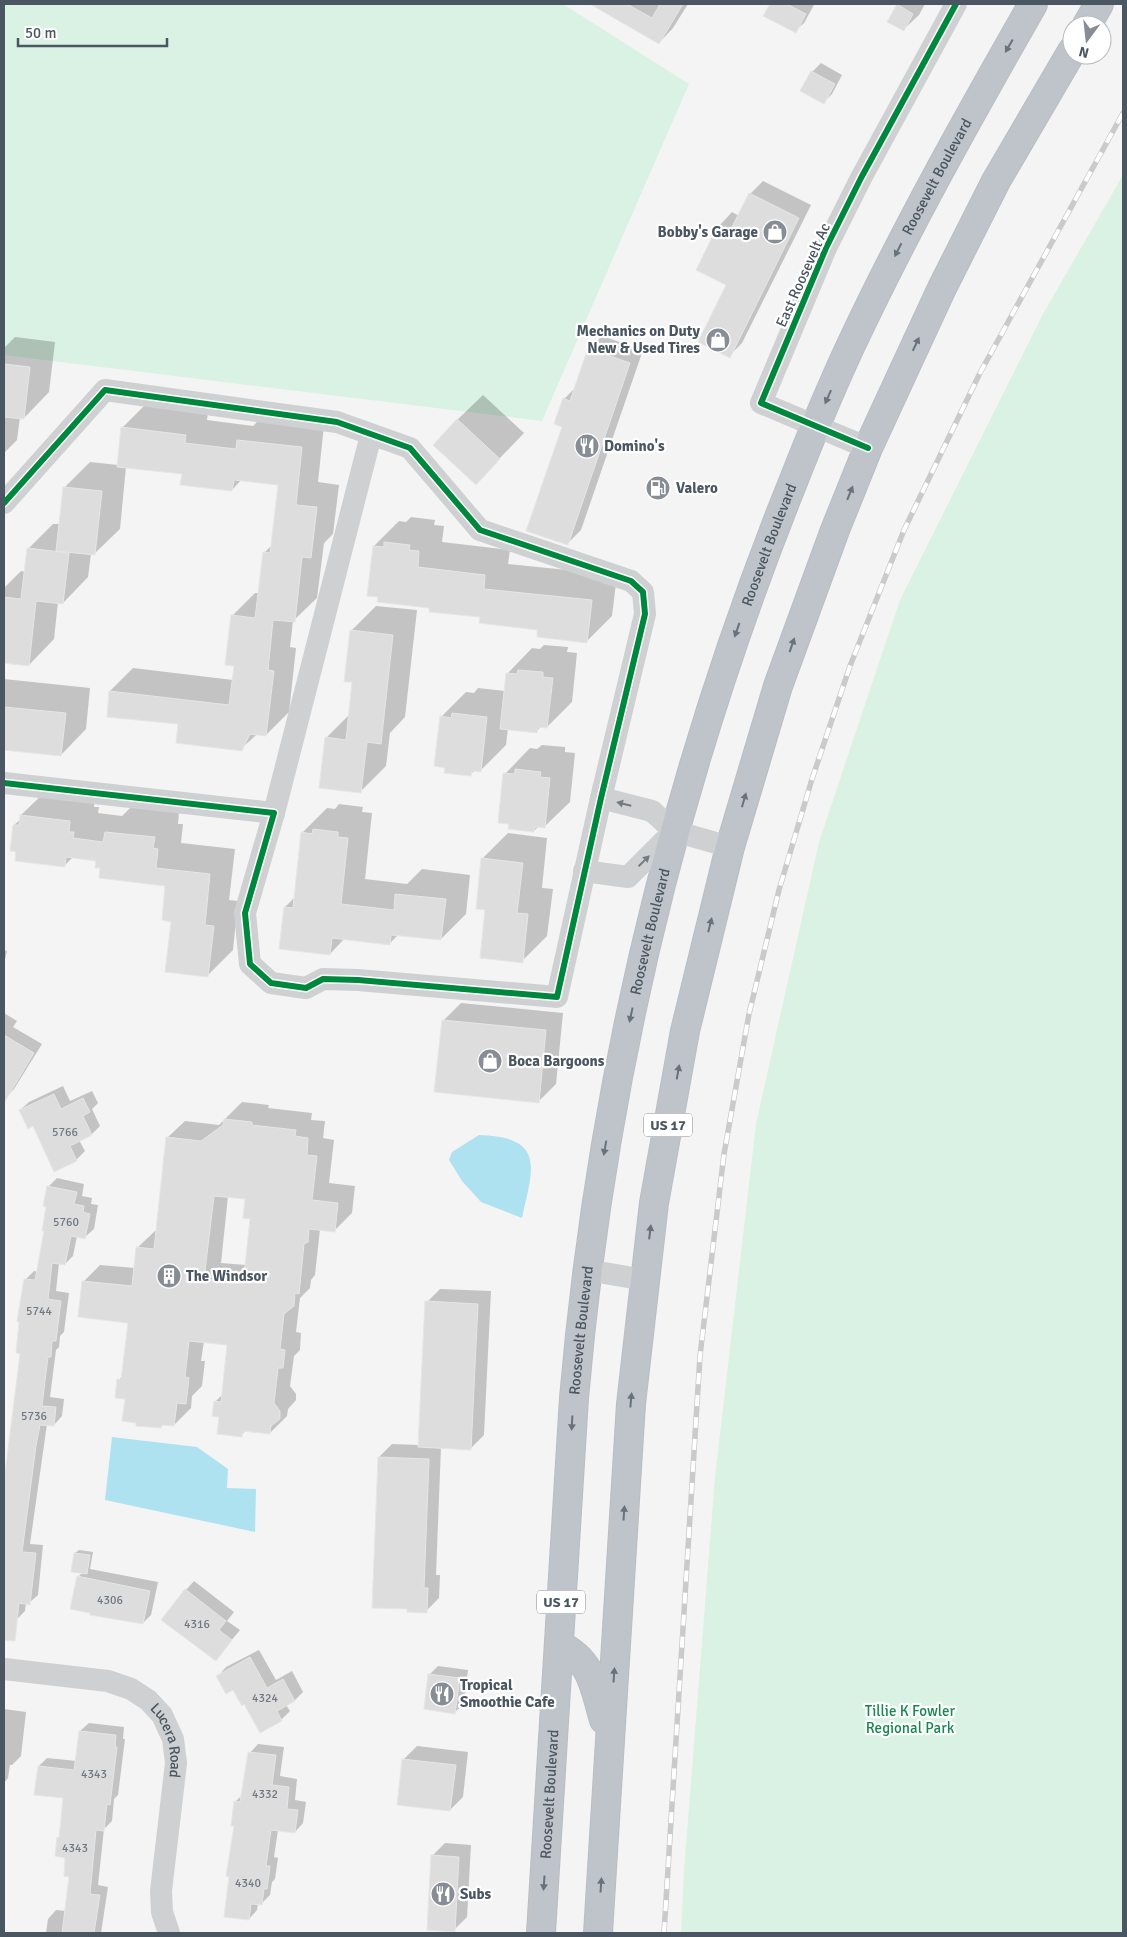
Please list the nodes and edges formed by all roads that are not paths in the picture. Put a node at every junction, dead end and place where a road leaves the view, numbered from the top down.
1 (956, 4) edge
2 (1033, 4) edge
3 (1099, 4) edge
4 (1093, 15) edge
5 (1064, 65) edge
6 (816, 425) junction
7 (370, 435) junction
8 (868, 448) junction
9 (4, 503) edge
10 (4, 782) edge
11 (600, 798) junction
12 (274, 813) junction
13 (674, 831) junction
14 (730, 847) junction
15 (584, 871) junction
16 (587, 1270) junction
17 (645, 1280) junction
18 (559, 1645) junction
19 (4, 1669) edge
20 (610, 1741) junction
21 (169, 1933) edge
22 (541, 1933) edge
23 (598, 1933) edge

1 - 6 street, East Roosevelt Ac
2 -> 6 highway, Roosevelt Boulevard / US 17
3 - 4 highway
8 -> 5 highway, US 17
6 - 8 street, East Roosevelt Ac
6 -> 13 highway, Roosevelt Boulevard / US 17
7 - 9 street
7 - 11 street
7 - 12 street
14 -> 8 highway, US 17
10 - 12 street
13 -> 11 street
11 - 15 street
12 - 15 street
13 - 14 street
15 -> 13 street
13 -> 16 highway, Roosevelt Boulevard / US 17
17 -> 14 highway, US 17
16 - 17 street
16 -> 18 highway, Roosevelt Boulevard / US 17
20 -> 17 highway, US 17
18 - 20 highway
18 -> 22 highway, Roosevelt Boulevard / US 17
19 - 21 street, Lucera Road
23 -> 20 highway, US 17

